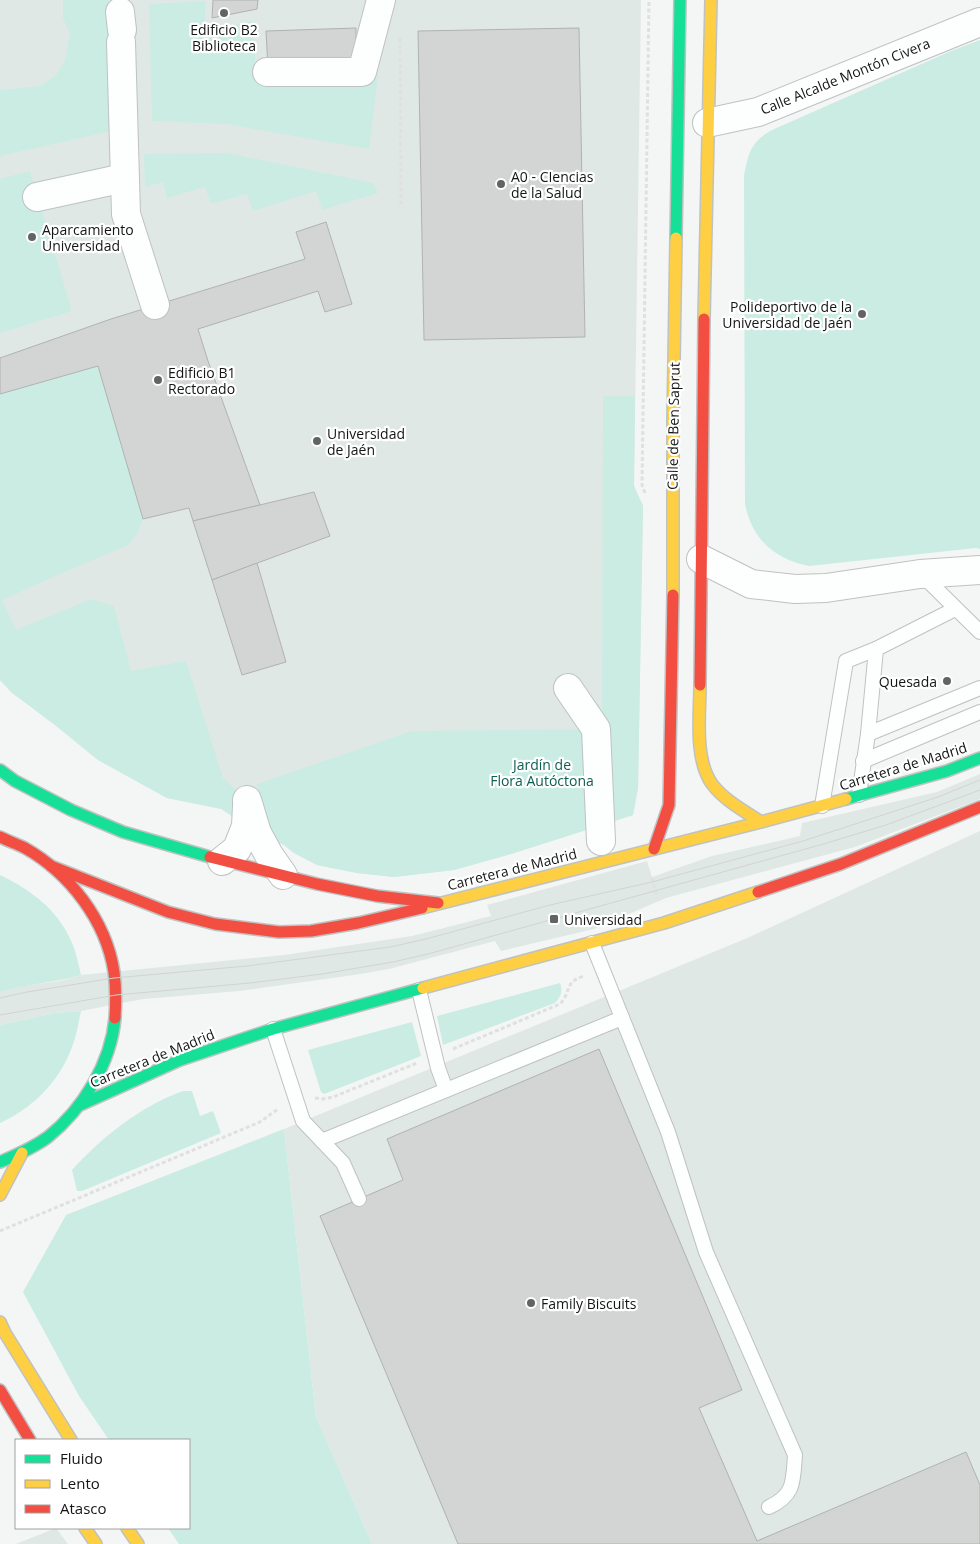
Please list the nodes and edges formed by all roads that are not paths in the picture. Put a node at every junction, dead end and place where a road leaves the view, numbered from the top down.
1 (381, 0) edge
2 (680, 0) edge
3 (711, 0) edge
4 (980, 22) edge
5 (121, 28) dead end
6 (267, 72) dead end
7 (707, 123) junction
8 (124, 178) junction
9 (37, 197) dead end
10 (155, 305) dead end
11 (701, 559) junction
12 (980, 570) edge
13 (920, 574) junction
14 (955, 609) junction
15 (980, 632) edge
16 (876, 649) junction
17 (568, 688) dead end
18 (980, 688) edge
19 (980, 712) edge
20 (868, 734) junction
21 (980, 758) edge
22 (863, 761) junction
23 (0, 770) edge
24 (859, 795) junction
25 (822, 806) junction
26 (980, 807) edge
27 (761, 822) junction
28 (1, 837) edge
29 (601, 841) dead end
30 (649, 850) junction
31 (222, 862) junction
32 (52, 866) junction
33 (283, 875) junction
34 (442, 903) junction
35 (592, 943) junction
36 (419, 990) junction
37 (622, 1018) junction
38 (272, 1029) junction
39 (446, 1090) junction
40 (80, 1105) junction
41 (322, 1141) junction
42 (22, 1153) junction
43 (0, 1162) edge
44 (0, 1195) edge
45 (359, 1199) dead end
46 (0, 1322) edge
47 (0, 1390) edge
48 (29, 1439) edge
49 (71, 1439) edge
50 (769, 1507) dead end
51 (86, 1529) edge
52 (128, 1529) edge
53 (96, 1544) edge
54 (138, 1544) edge

1 - 6 street
2 - 30 main road, Calle de Ben Saprut
3 - 7 main road
4 - 7 street, Calle Alcalde Montón Civera
5 - 8 street
7 - 11 main road
8 - 9 street
8 - 10 street
11 - 13 street
11 - 27 main road
12 - 13 street
13 - 14 lane
14 - 15 lane
14 - 16 lane
16 - 20 lane
16 - 25 lane
17 - 29 street
18 - 20 lane
19 - 22 lane
20 - 22 lane
21 - 24 main road, Carretera de Madrid
22 - 24 lane
23 - 31 main road
24 - 25 main road, Carretera de Madrid
25 - 27 main road, Carretera de Madrid
26 - 35 main road, Carretera de Madrid
27 - 30 main road, Carretera de Madrid
28 - 32 main road
30 - 34 main road, Carretera de Madrid
31 - 33 main road
31 - 33 street
32 - 34 main road, Carretera de Madrid
32 - 40 main road
33 - 34 main road
35 - 36 main road, Carretera de Madrid
35 - 37 lane
36 - 38 main road, Carretera de Madrid
36 - 39 lane
37 - 39 lane
37 - 50 lane
38 - 40 main road, Carretera de Madrid
38 - 41 lane
39 - 41 lane
40 - 42 main road
41 - 45 lane
42 - 43 main road
42 - 44 main road
46 - 49 main road
47 - 48 main road
51 - 53 main road
52 - 54 main road

